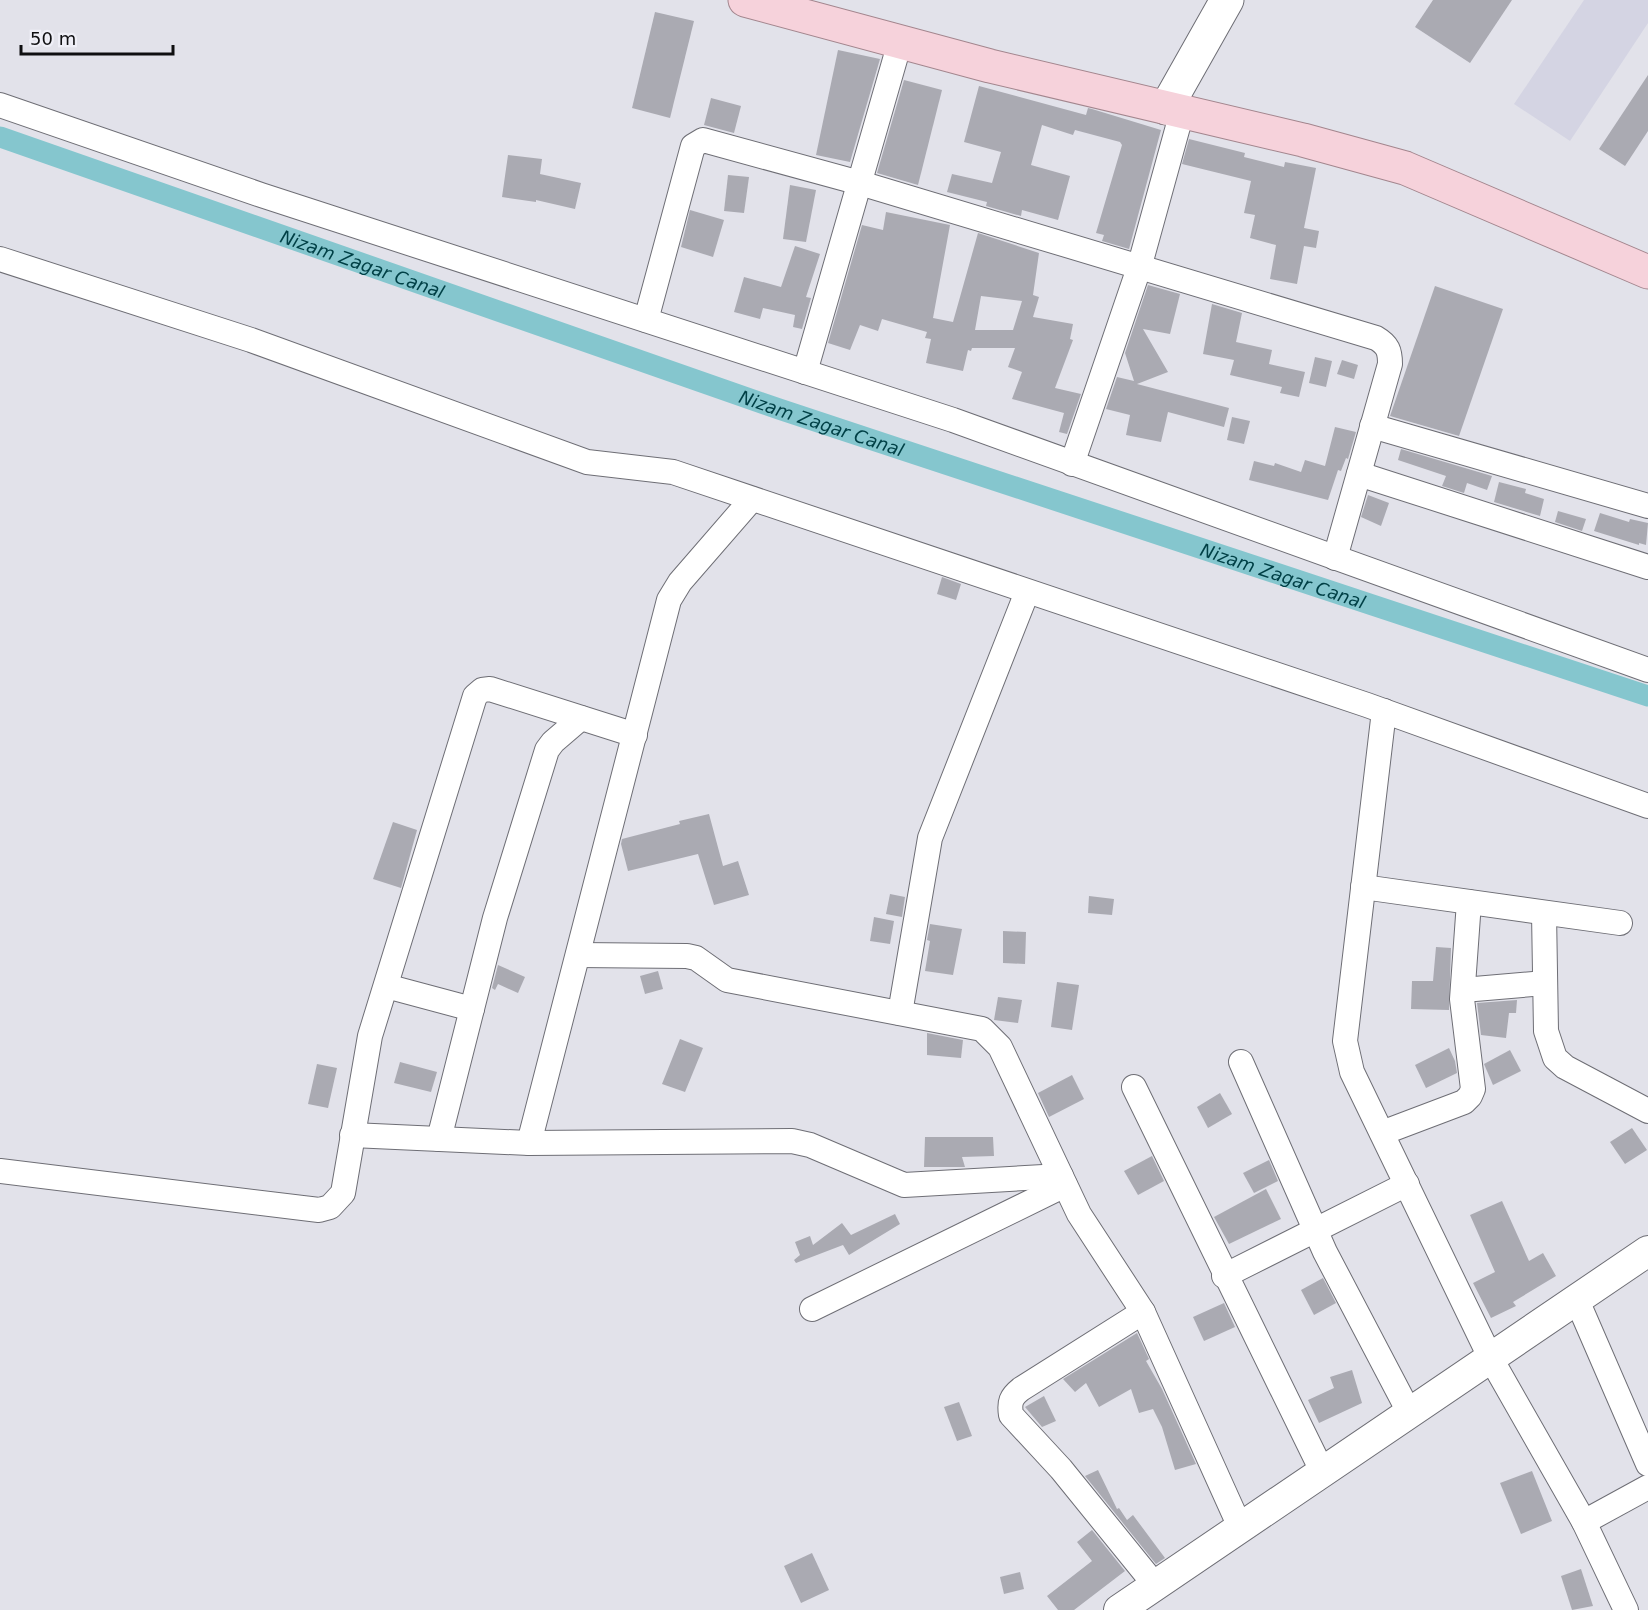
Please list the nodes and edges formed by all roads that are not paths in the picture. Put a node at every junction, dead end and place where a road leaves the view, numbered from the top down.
1 (746, 0) edge
2 (1227, 0) edge
3 (900, 42) junction
4 (0, 105) edge
5 (1174, 110) junction
6 (860, 183) junction
7 (0, 260) edge
8 (1139, 268) junction
9 (1648, 272) edge
10 (646, 320) junction
11 (805, 372) junction
12 (1372, 426) junction
13 (1072, 464) junction
14 (1359, 474) junction
15 (752, 499) junction
16 (1648, 506) edge
17 (1335, 558) junction
18 (1648, 567) edge
19 (1027, 592) junction
20 (1648, 670) edge
21 (1384, 711) junction
22 (581, 718) junction
23 (635, 735) junction
24 (1648, 806) edge
25 (1363, 887) junction
26 (1469, 902) junction
27 (1544, 913) junction
28 (1620, 923) dead end
29 (578, 955) junction
30 (1545, 983) junction
31 (386, 986) junction
32 (1463, 990) junction
33 (472, 1009) junction
34 (900, 1013) junction
35 (1241, 1062) dead end
36 (1134, 1088) dead end
37 (1648, 1111) edge
38 (1382, 1133) junction
39 (352, 1135) junction
40 (439, 1139) junction
41 (528, 1143) junction
42 (0, 1171) edge
43 (1063, 1181) junction
44 (1407, 1184) junction
45 (1315, 1230) junction
46 (1648, 1251) edge
47 (1224, 1276) junction
48 (1576, 1298) junction
49 (812, 1309) dead end
50 (1143, 1312) junction
51 (1490, 1357) junction
52 (1409, 1412) junction
53 (1648, 1464) edge
54 (1322, 1471) junction
55 (1648, 1487) edge
56 (1584, 1522) junction
57 (1240, 1527) junction
58 (1155, 1585) junction
59 (1119, 1610) edge
60 (1626, 1610) edge

1 - 3 highway
2 - 5 main road
3 - 5 highway
3 - 6 street
4 - 10 street
5 - 8 street
5 - 9 highway
6 - 8 street
6 - 10 street
6 - 11 street
7 - 15 street
8 - 12 street
8 - 13 street
10 - 11 street
11 - 13 street
12 - 14 street
12 - 16 street
13 - 17 street
14 - 17 street
14 - 18 street
15 - 19 street
15 - 23 street
17 - 20 street
19 - 21 street
19 - 34 street
21 - 24 street
21 - 25 street
22 - 23 street
22 - 31 street
22 - 33 street
23 - 29 street
25 - 26 street
25 - 38 street
26 - 27 street
26 - 32 street
27 - 28 street
27 - 30 street
29 - 34 street
29 - 41 street
30 - 32 street
30 - 37 street
31 - 33 street
31 - 39 street
32 - 38 street
33 - 40 street
34 - 43 street
35 - 45 street
36 - 47 street
38 - 44 street
39 - 40 street
39 - 42 street
40 - 41 street
41 - 43 street
43 - 49 street
43 - 50 street
44 - 45 street
44 - 51 street
45 - 47 street
45 - 52 street
46 - 48 street
47 - 54 street
48 - 51 street
48 - 53 street
50 - 57 street
50 - 58 street
51 - 52 street
51 - 56 street
52 - 54 street
54 - 57 street
55 - 56 street
56 - 60 street
57 - 58 street
58 - 59 street

